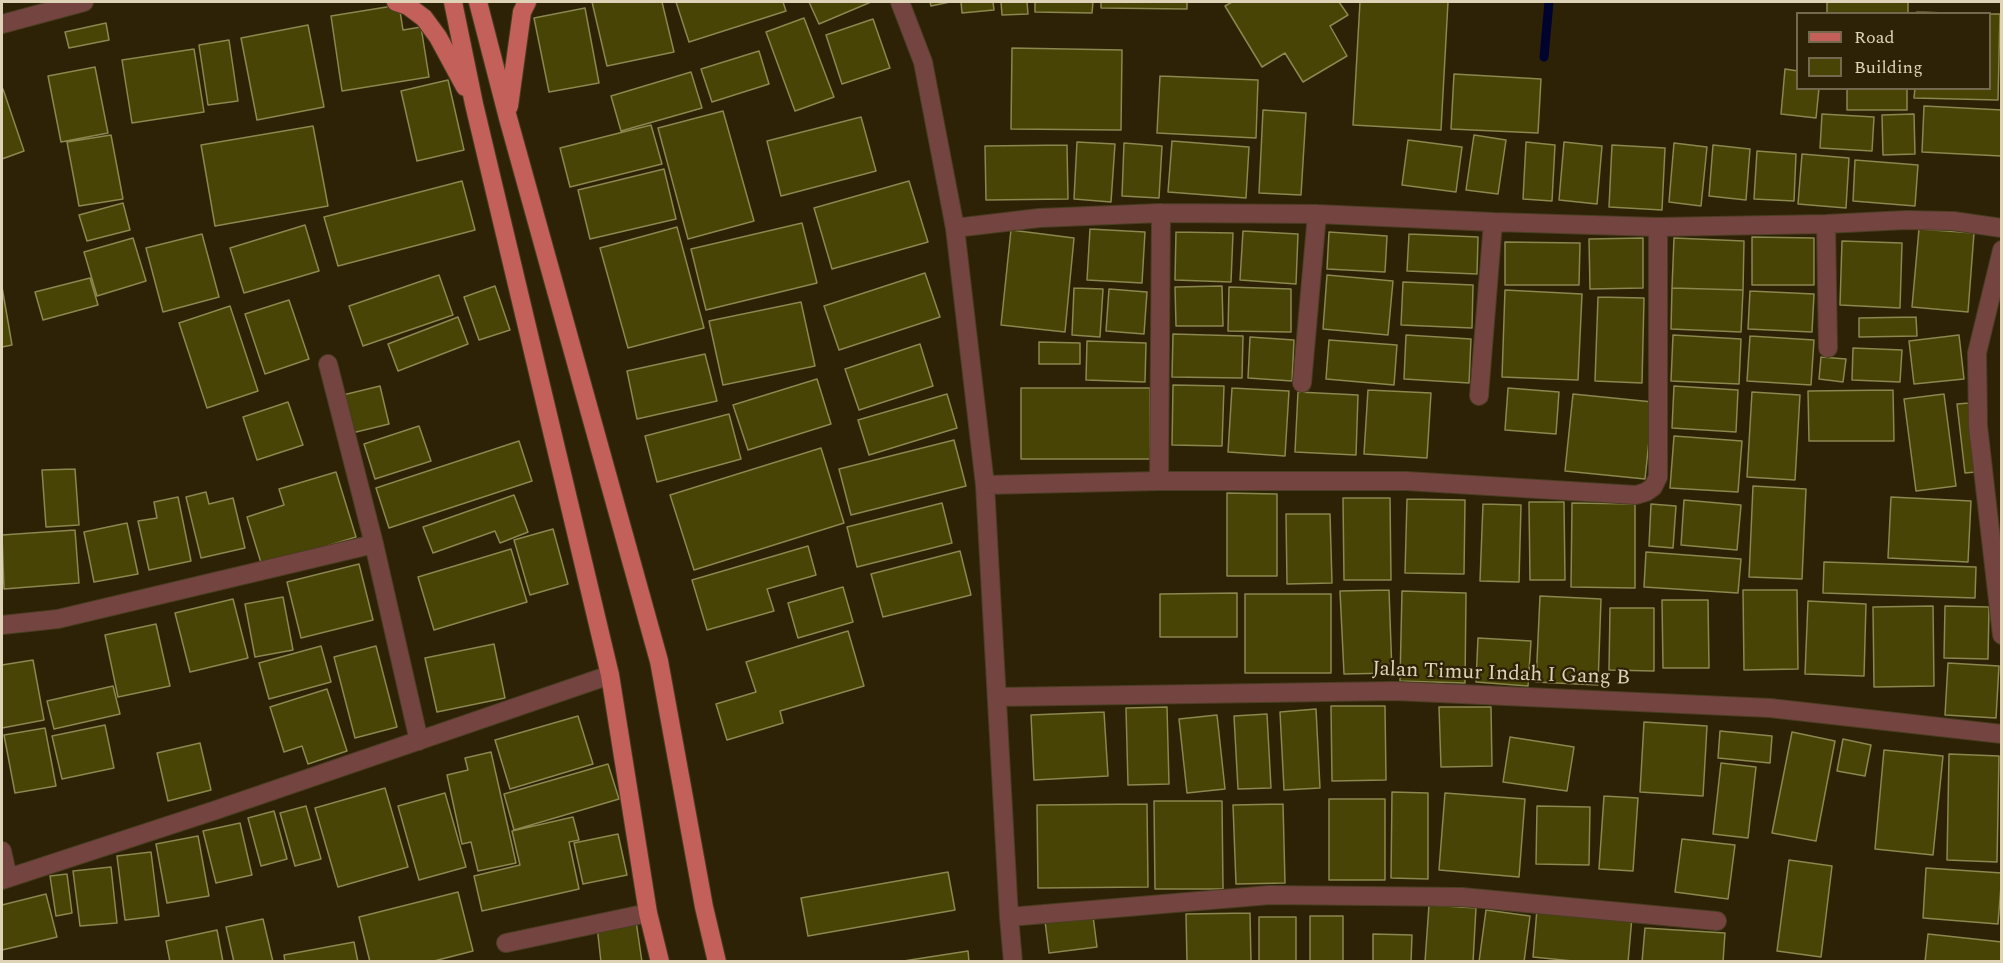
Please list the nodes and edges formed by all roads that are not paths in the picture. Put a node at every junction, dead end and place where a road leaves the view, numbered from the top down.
1 (84, 2) edge
2 (396, 2) edge
3 (453, 2) edge
4 (478, 2) edge
5 (527, 2) edge
6 (900, 2) edge
7 (2, 24) edge
8 (474, 104) junction
9 (508, 118) junction
10 (1161, 213) junction
11 (1317, 214) junction
12 (1493, 222) junction
13 (1826, 224) junction
14 (1658, 227) junction
15 (955, 228) junction
16 (2001, 228) edge
17 (2001, 250) edge
18 (1828, 348) dead end
19 (328, 364) dead end
20 (1302, 383) dead end
21 (1479, 396) dead end
22 (1159, 481) junction
23 (985, 485) junction
24 (1993, 495) edge
25 (374, 544) junction
26 (2, 625) edge
27 (2001, 635) edge
28 (610, 675) junction
29 (997, 697) junction
30 (2001, 734) edge
31 (419, 741) junction
32 (2, 851) edge
33 (5, 879) edge
34 (648, 912) junction
35 (1009, 917) junction
36 (1717, 921) dead end
37 (506, 943) dead end
38 (660, 962) edge
39 (717, 962) edge
40 (1013, 962) edge

1 - 7 street
2 - 8 main road
3 - 8 main road
4 - 9 main road
5 - 9 main road
6 - 15 street
8 - 28 main road
9 - 39 main road
10 - 11 street
10 - 15 street
10 - 22 street
11 - 12 street
11 - 20 street
12 - 14 street
12 - 21 street
13 - 14 street
13 - 16 street
13 - 18 street
14 - 22 street
15 - 23 street
17 - 24 street
19 - 25 street
22 - 23 street
23 - 29 street
24 - 27 street
25 - 26 street
25 - 31 street
28 - 31 street
28 - 34 main road
29 - 30 street, Jalan Timur Indah I Gang B
29 - 35 street
31 - 33 street
32 - 33 street
34 - 37 street
34 - 38 main road
35 - 36 street
35 - 40 street

